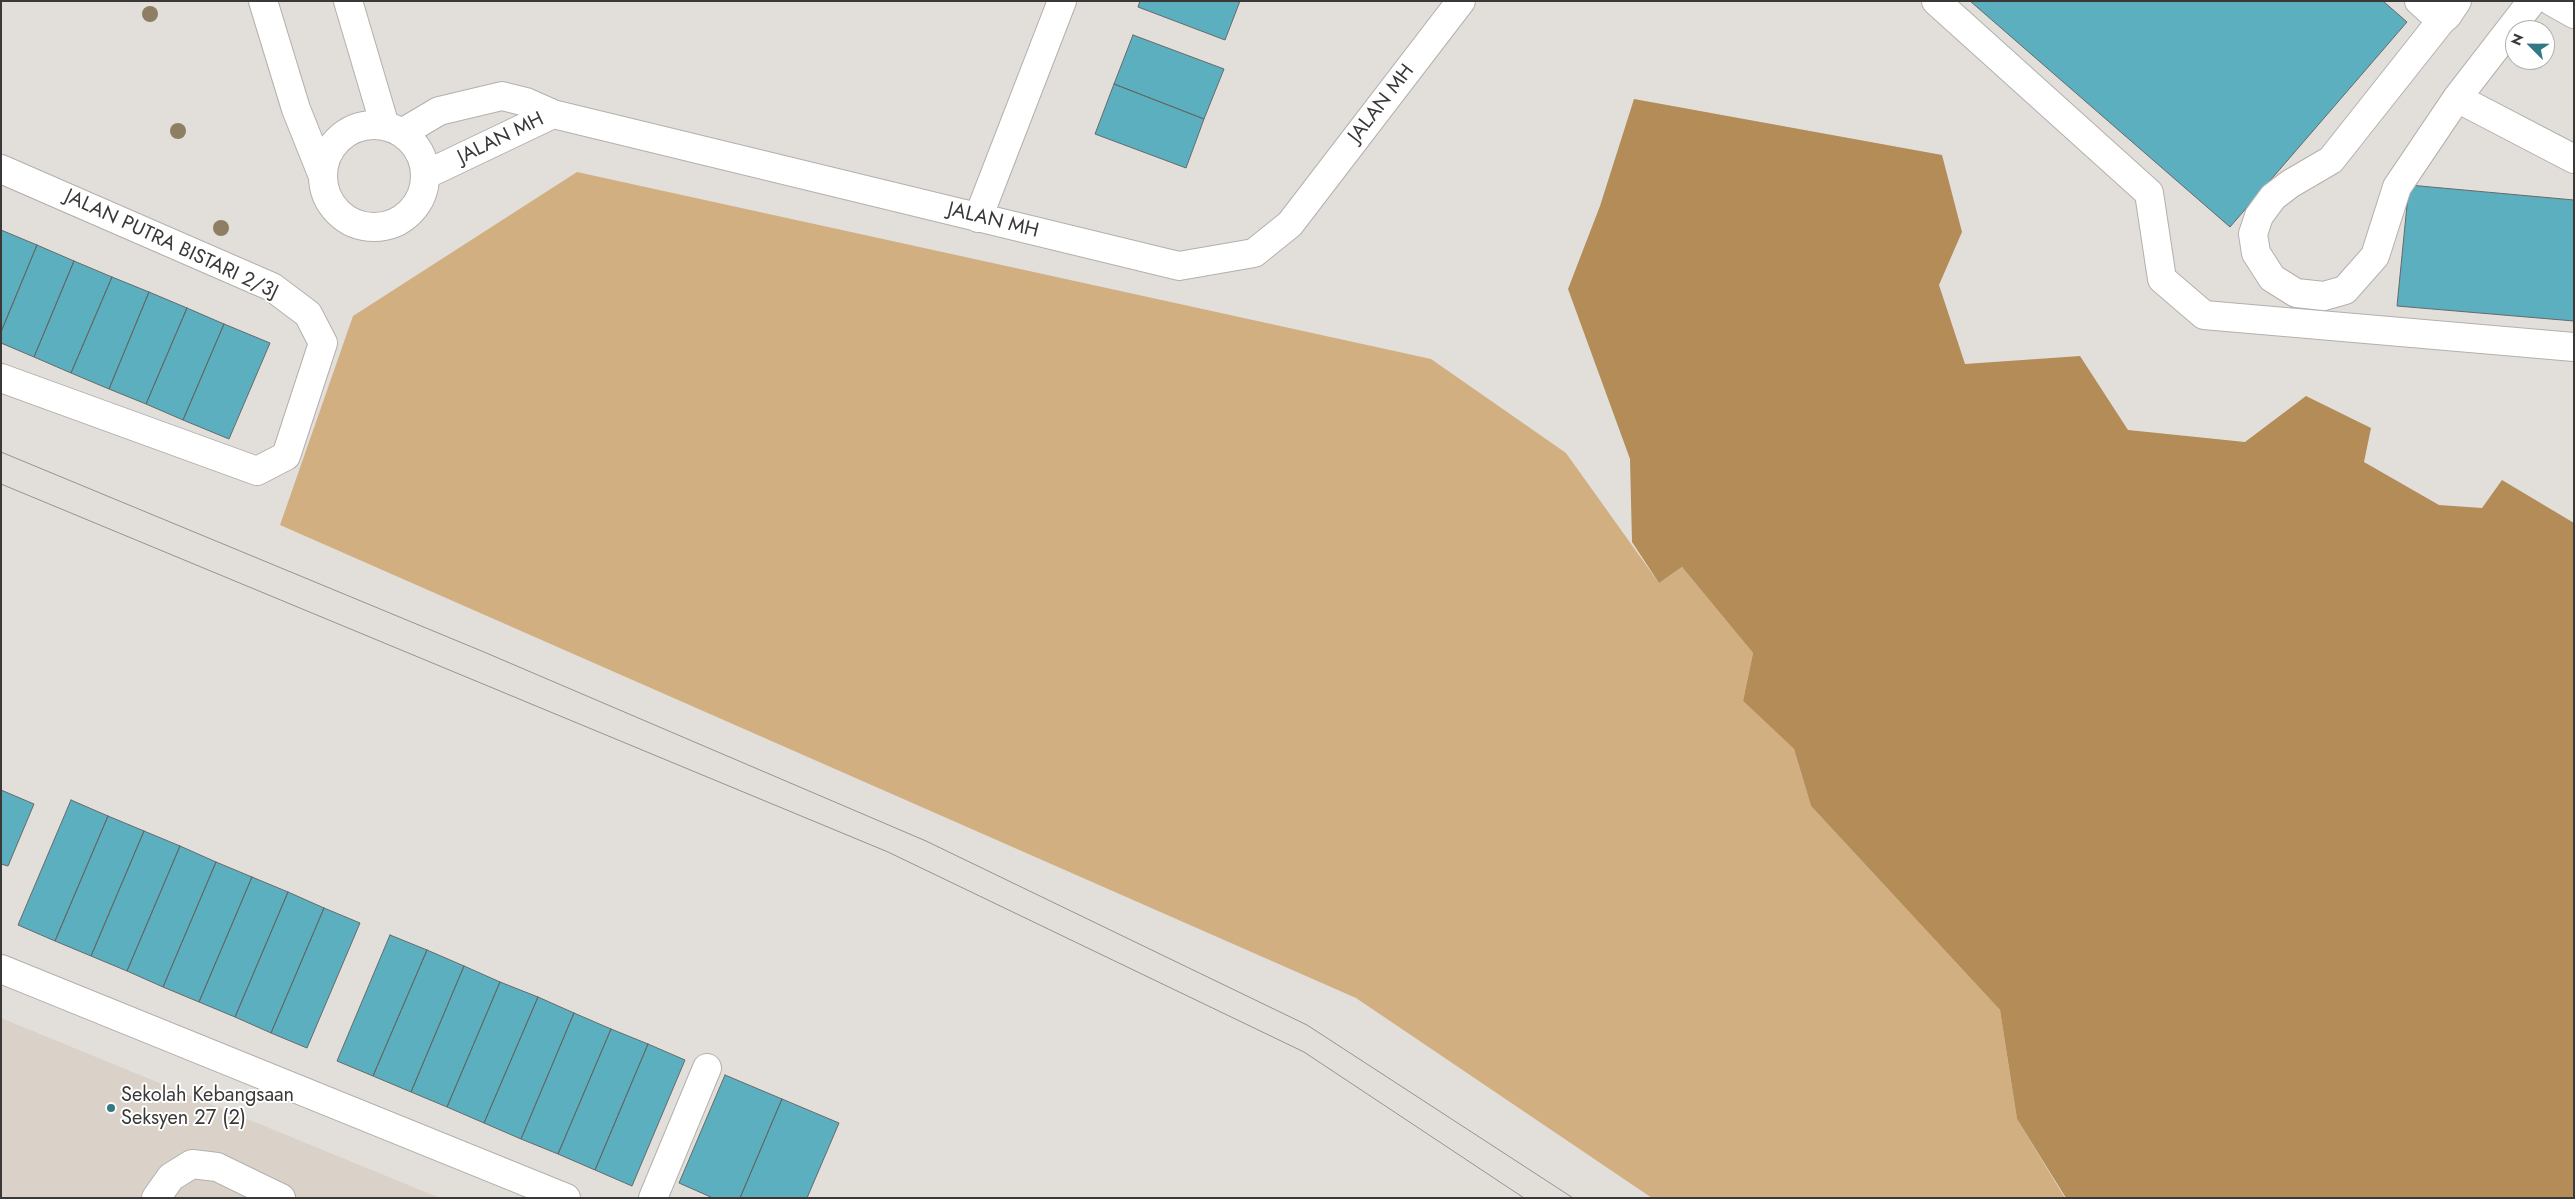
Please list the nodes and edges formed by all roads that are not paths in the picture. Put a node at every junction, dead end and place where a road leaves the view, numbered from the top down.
1 (263, 1) edge
2 (348, 1) edge
3 (1062, 1) edge
4 (1461, 1) edge
5 (1936, 1) edge
6 (2419, 1) edge
7 (2532, 1) edge
8 (2550, 1) edge
9 (2449, 11) edge
10 (2574, 14) edge
11 (2457, 98) junction
12 (554, 114) junction
13 (394, 129) junction
14 (2574, 159) edge
15 (1, 169) edge
16 (322, 174) junction
17 (425, 175) junction
18 (978, 218) junction
19 (2574, 346) edge
20 (1, 378) edge
21 (1, 969) edge
22 (707, 1068) dead end
23 (156, 1198) edge
24 (281, 1198) edge
25 (566, 1198) edge
26 (653, 1198) edge

1 - 16 street
2 - 13 street
3 - 18 street
4 - 18 street, JALAN MH
5 - 19 street
6 - 9 street
7 - 11 street
8 - 10 street
9 - 11 street
11 - 14 street
12 - 13 street
12 - 17 street, JALAN MH
12 - 18 street, JALAN MH
13 - 16 street
13 - 17 street
15 - 20 street, JALAN PUTRA BISTARI 2/3J
16 - 17 street
21 - 25 street
22 - 26 street
23 - 24 street

